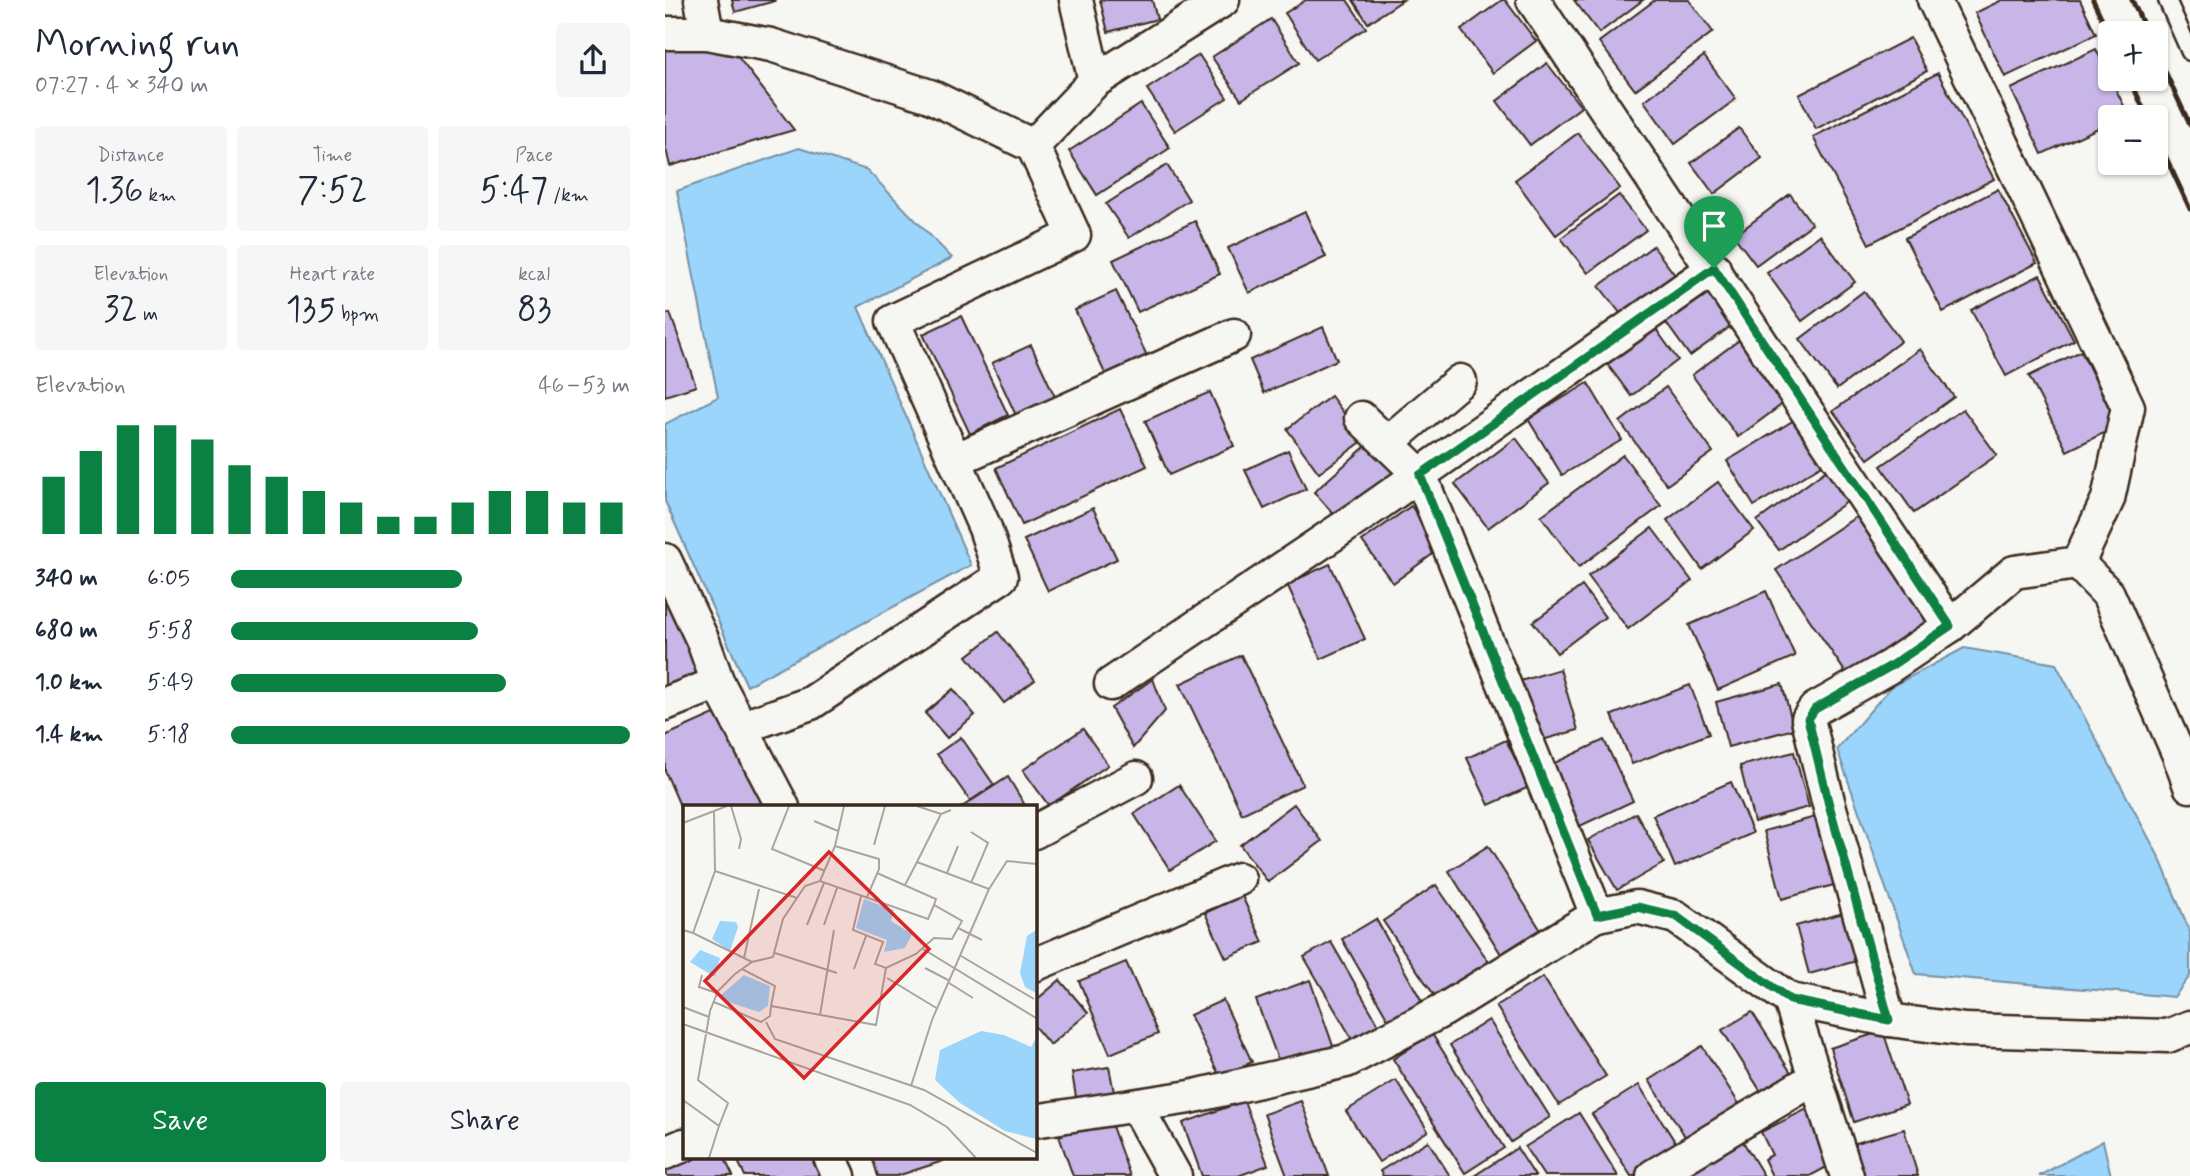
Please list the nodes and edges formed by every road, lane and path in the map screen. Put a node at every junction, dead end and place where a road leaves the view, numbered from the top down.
1 (701, 0) edge
2 (1076, 0) edge
3 (1223, 0) edge
4 (1533, 0) edge
5 (1934, 0) edge
6 (2167, 0) edge
7 (665, 33) edge
8 (707, 33) junction
9 (2190, 52) edge
10 (1095, 80) junction
11 (1033, 146) junction
12 (1714, 268) junction
13 (1234, 335) dead end
14 (1461, 381) dead end
15 (1361, 418) dead end
16 (1387, 443) junction
17 (955, 460) junction
18 (1420, 475) junction
19 (665, 560) edge
20 (2078, 564) junction
21 (1950, 626) junction
22 (718, 683) junction
23 (1111, 684) dead end
24 (665, 704) edge
25 (743, 727) junction
26 (1136, 778) dead end
27 (2190, 786) edge
28 (782, 805) edge
29 (1036, 831) edge
30 (1239, 879) dead end
31 (1597, 915) junction
32 (1036, 964) edge
33 (1790, 1000) junction
34 (1889, 1020) junction
35 (2189, 1031) edge
36 (1815, 1078) junction
37 (1136, 1106) junction
38 (1036, 1121) edge
39 (683, 1144) edge
40 (665, 1153) edge
41 (830, 1158) edge
42 (839, 1176) edge
43 (1175, 1176) edge
44 (1653, 1176) edge
45 (1847, 1176) edge

1 - 8 street
2 - 10 street
3 - 10 street
4 - 12 street
5 - 20 street
6 - 9 lane
7 - 8 street
8 - 11 street
10 - 11 street
11 - 17 street
12 - 18 street
12 - 21 street
13 - 17 street
14 - 16 street
15 - 16 street
16 - 18 street
17 - 25 street
18 - 23 street
18 - 31 street
19 - 22 street
20 - 21 street
20 - 27 street
21 - 34 street
22 - 24 street
22 - 25 street
25 - 28 street
26 - 29 street
30 - 32 street
31 - 33 street
31 - 37 street
33 - 34 street
33 - 36 street
34 - 35 street
36 - 44 street
36 - 45 street
37 - 38 street
37 - 43 street
39 - 40 street
41 - 42 street

